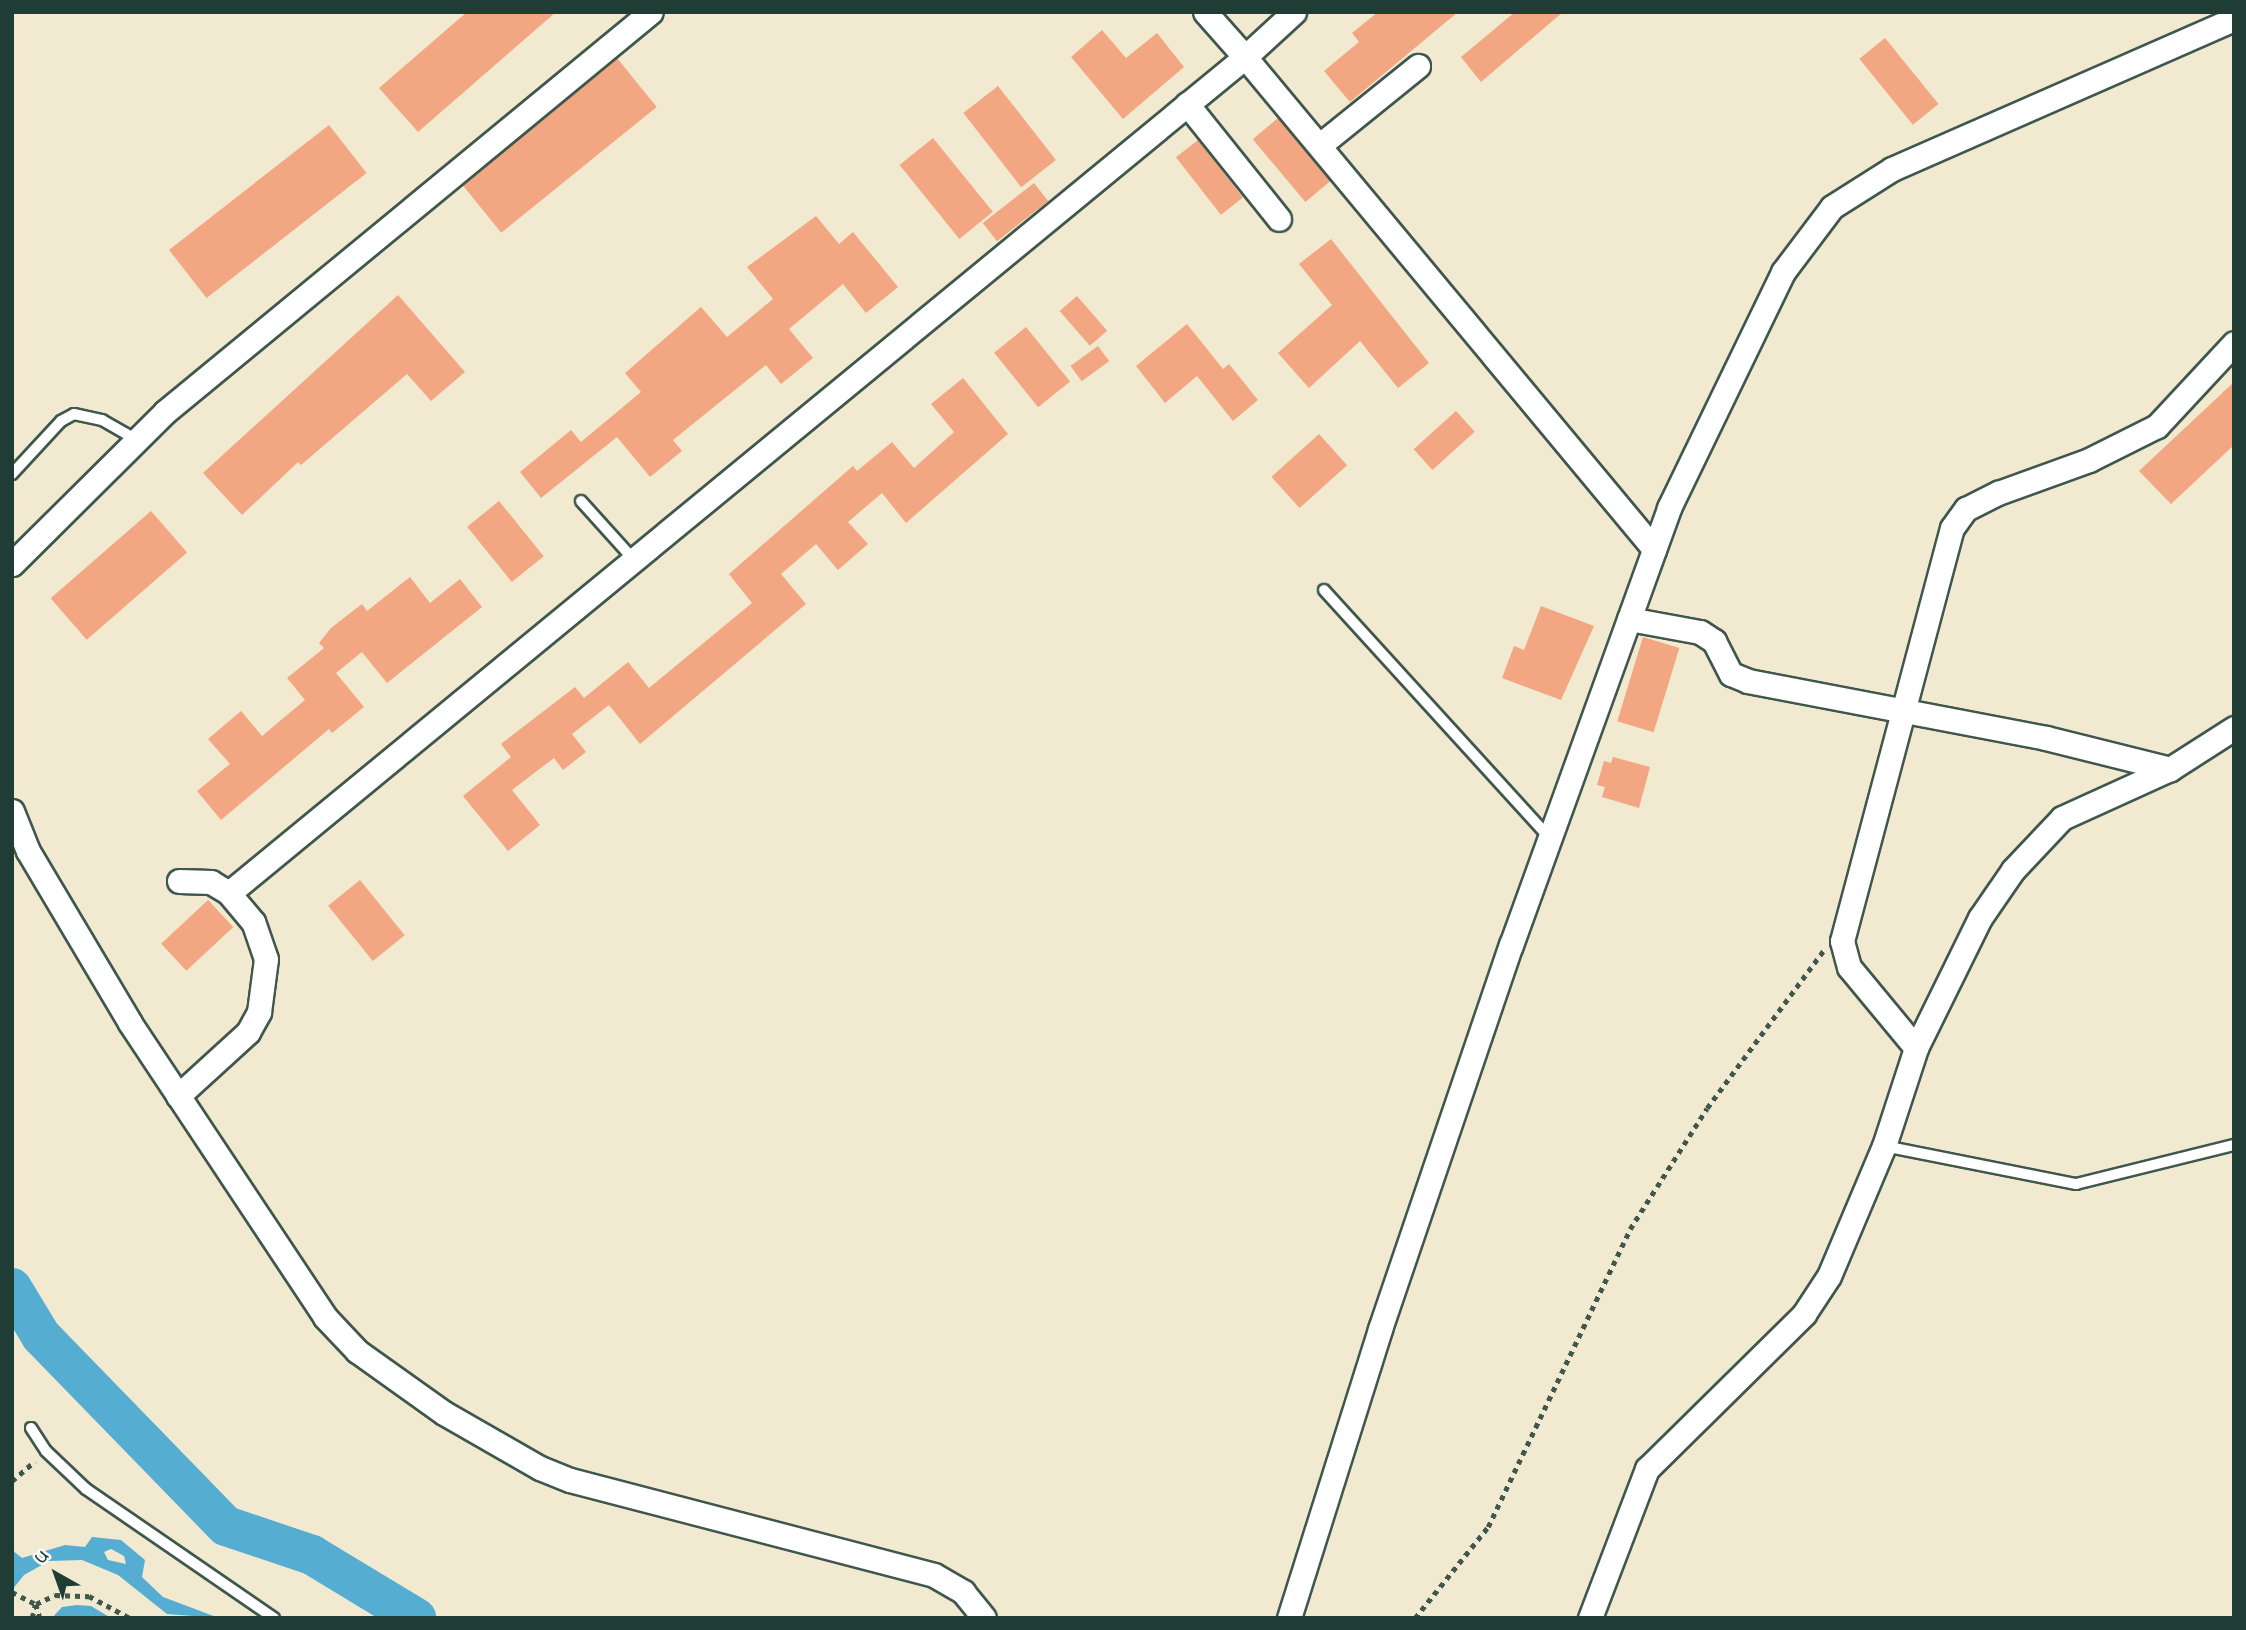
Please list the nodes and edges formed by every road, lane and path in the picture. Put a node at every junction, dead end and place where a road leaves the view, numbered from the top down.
1 (651, 12) edge
2 (1205, 12) edge
3 (1294, 12) edge
4 (2234, 19) edge
5 (1245, 57) junction
6 (1419, 66) dead end
7 (1187, 104) junction
8 (1320, 145) junction
9 (1279, 219) dead end
10 (2234, 343) edge
11 (137, 440) junction
12 (12, 474) edge
13 (581, 501) dead end
14 (1654, 549) junction
15 (14, 556) edge
16 (635, 561) junction
17 (1324, 590) dead end
18 (1629, 619) junction
19 (1903, 713) junction
20 (2234, 728) edge
21 (2170, 769) junction
22 (12, 811) edge
23 (1550, 838) junction
24 (179, 881) dead end
25 (229, 893) junction
26 (1846, 925) junction
27 (1916, 1048) junction
28 (178, 1096) junction
29 (2234, 1145) edge
30 (1884, 1146) junction
31 (31, 1427) dead end
32 (47, 1451) junction
33 (12, 1481) edge
34 (12, 1592) edge
35 (36, 1604) junction
36 (32, 1618) edge
37 (40, 1618) edge
38 (130, 1618) edge
39 (274, 1618) edge
40 (984, 1618) edge
41 (1289, 1618) edge
42 (1415, 1618) edge
43 (1590, 1618) edge

1 - 11 street
2 - 5 street
3 - 5 street
4 - 14 street
5 - 7 street
5 - 8 street
6 - 8 street
7 - 9 street
7 - 16 street
8 - 14 street
10 - 19 street
11 - 12 lane
11 - 15 street
13 - 16 lane
14 - 18 street
16 - 25 street
17 - 23 lane
18 - 19 street
18 - 23 street
19 - 21 street
19 - 26 street
20 - 21 street
21 - 27 street
22 - 28 street
23 - 41 street
24 - 25 street
25 - 28 street
26 - 27 street
26 - 42 path
27 - 30 street
28 - 40 street
29 - 30 lane
30 - 43 street
31 - 32 lane
32 - 33 path
32 - 39 lane
34 - 35 path
35 - 36 path
35 - 37 path
35 - 38 path

